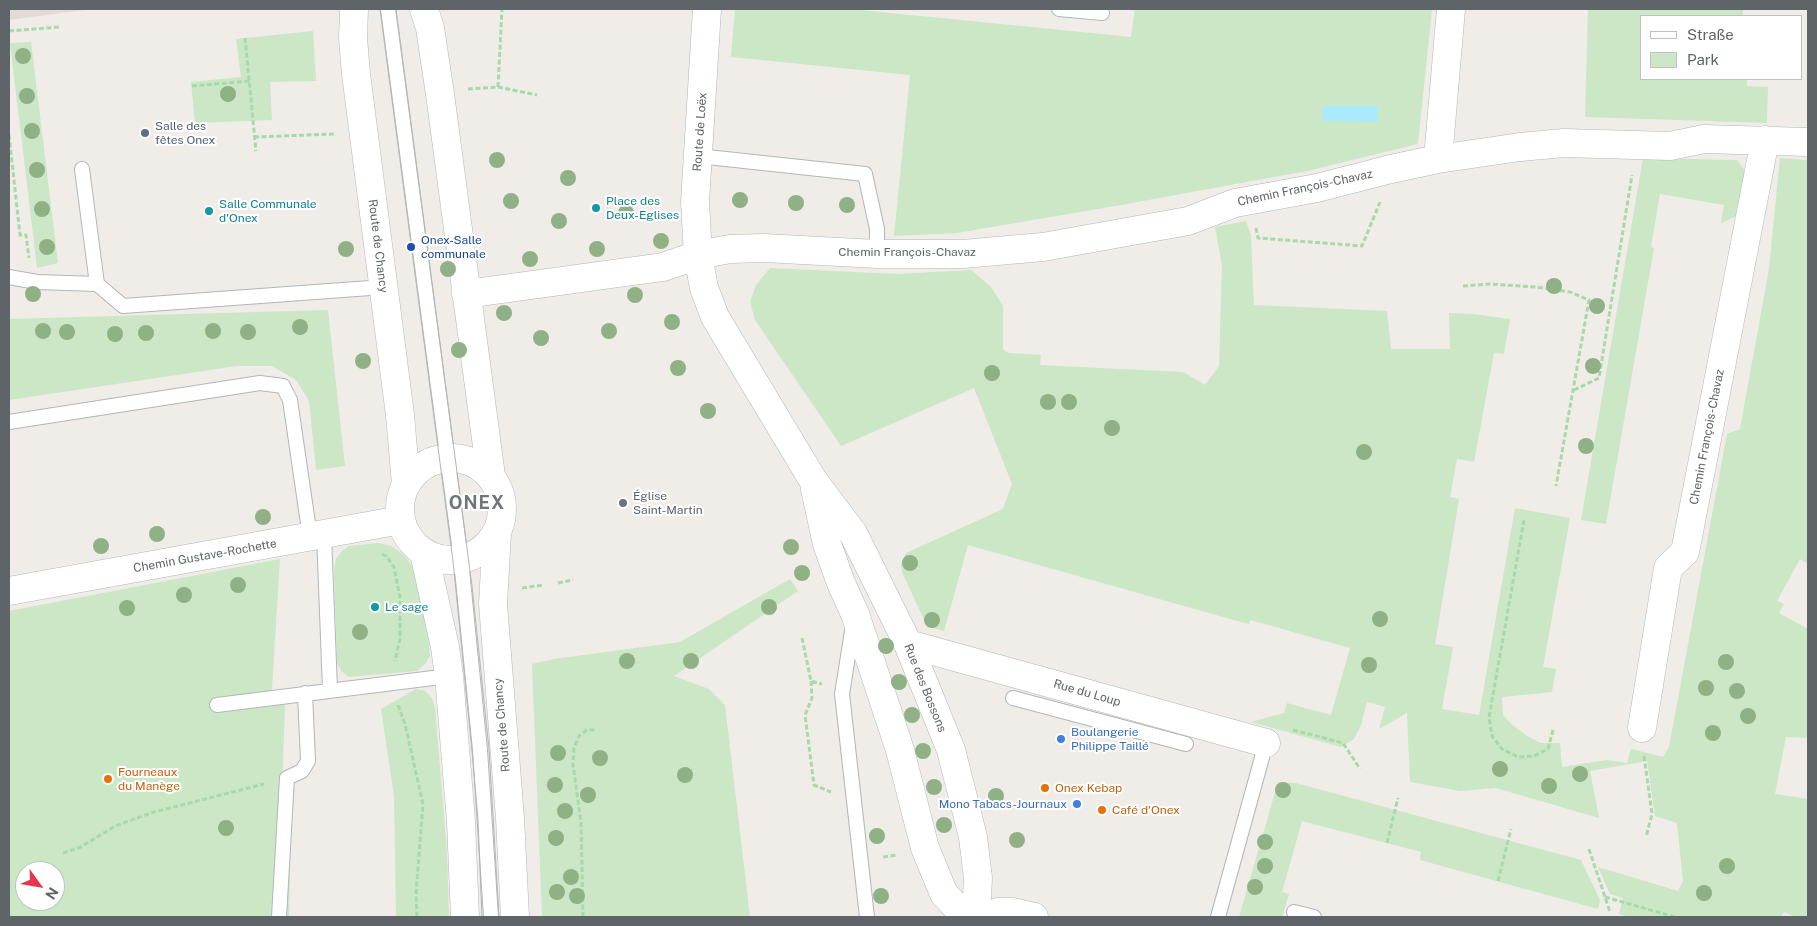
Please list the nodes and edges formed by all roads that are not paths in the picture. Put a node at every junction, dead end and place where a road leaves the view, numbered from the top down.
1 (354, 9) edge
2 (388, 9) edge
3 (424, 9) edge
4 (707, 9) edge
5 (1060, 9) edge
6 (1451, 9) edge
7 (1102, 13) dead end
8 (1765, 140) junction
9 (1808, 142) edge
10 (698, 156) junction
11 (1438, 159) junction
12 (82, 169) dead end
13 (877, 254) junction
14 (698, 256) junction
15 (9, 277) edge
16 (97, 284) junction
17 (384, 287) junction
18 (466, 294) junction
19 (9, 422) edge
20 (447, 457) junction
21 (491, 476) junction
22 (813, 480) junction
23 (406, 484) junction
24 (400, 520) junction
25 (497, 533) junction
26 (317, 535) junction
27 (424, 552) junction
28 (461, 560) junction
29 (9, 591) edge
30 (855, 614) junction
31 (908, 644) junction
32 (449, 676) junction
33 (1015, 686) junction
34 (330, 690) junction
35 (305, 693) junction
36 (217, 704) dead end
37 (1642, 728) road end
38 (1266, 743) joint
39 (1186, 744) dead end
40 (1294, 912) dead end
41 (279, 917) edge
42 (465, 917) edge
43 (491, 917) edge
44 (515, 917) edge
45 (867, 917) edge
46 (966, 917) edge
47 (976, 917) edge
48 (987, 917) edge
49 (1034, 917) edge
50 (1218, 917) edge
51 (1314, 917) edge

1 - 17 street, Route de Chancy
2 - 20 lane
3 - 18 street
4 - 10 street, Route de Loëx
5 - 7 lane
6 - 11 street
8 - 9 street, Chemin François-Chavaz
8 - 11 street, Chemin François-Chavaz
8 - 37 street, Chemin François-Chavaz
10 - 13 lane
10 - 14 street, Route de Loëx
11 - 13 street, Chemin François-Chavaz
12 - 16 lane
13 - 14 street, Chemin François-Chavaz
14 - 18 street
14 - 22 street, Rue des Bossons
15 - 16 lane
16 - 17 lane
17 - 23 street, Route de Chancy
18 - 21 street
19 - 26 lane
20 - 21 street
20 - 23 street
20 - 28 lane
21 - 25 street, Route de Chancy
22 - 30 street, Rue des Bossons
22 - 31 street, Rue des Bossons
23 - 24 street, Route de Chancy
24 - 26 street, Chemin Gustave-Rochette
24 - 27 street
25 - 28 street
25 - 44 street, Route de Chancy
26 - 29 street, Chemin Gustave-Rochette
26 - 34 lane
27 - 28 street
27 - 32 street
28 - 43 lane
30 - 45 lane
30 - 46 street, Rue des Bossons
31 - 33 street, Rue du Loup
31 - 47 street, Rue des Bossons
32 - 34 lane
32 - 42 street
33 - 38 street, Rue du Loup
33 - 39 lane
34 - 35 lane
35 - 36 lane
35 - 41 lane
38 - 50 lane
40 - 51 lane
48 - 49 street

